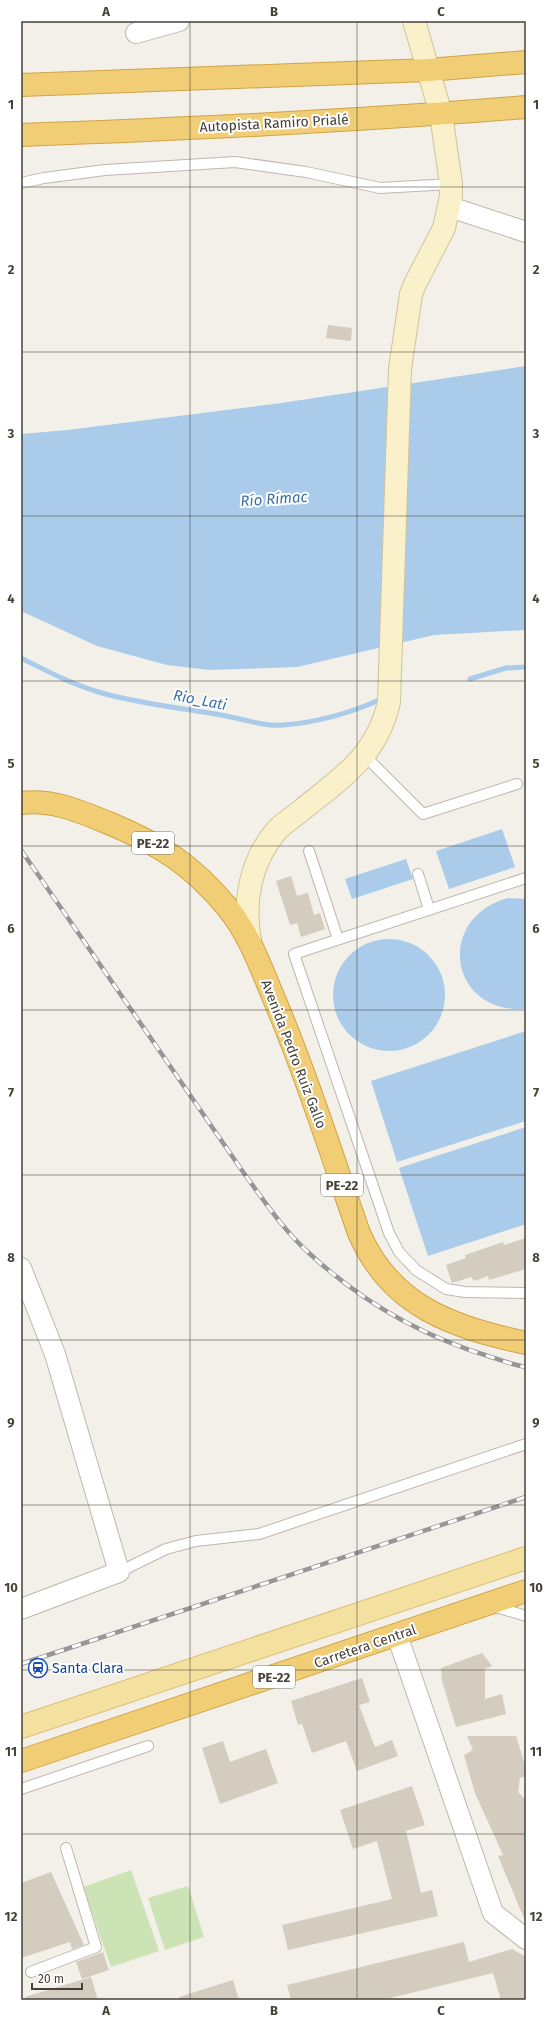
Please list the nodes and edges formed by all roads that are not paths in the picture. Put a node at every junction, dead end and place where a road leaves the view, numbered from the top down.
1 (179, 21) edge
2 (414, 21) edge
3 (136, 33) dead end
4 (526, 62) edge
5 (428, 70) junction
6 (21, 85) edge
7 (526, 107) edge
8 (441, 114) junction
9 (21, 135) edge
10 (21, 183) edge
11 (451, 184) junction
12 (450, 207) junction
13 (526, 232) edge
14 (365, 756) junction
15 (517, 784) dead end
16 (21, 803) edge
17 (310, 851) dead end
18 (418, 874) dead end
19 (526, 878) edge
20 (429, 909) junction
21 (338, 939) junction
22 (250, 941) junction
23 (21, 1268) edge
24 (526, 1293) edge
25 (526, 1343) edge
26 (526, 1444) edge
27 (526, 1558) edge
28 (119, 1572) junction
29 (526, 1591) edge
30 (487, 1604) junction
31 (21, 1609) edge
32 (526, 1616) edge
33 (397, 1635) junction
34 (21, 1728) edge
35 (148, 1746) dead end
36 (21, 1761) edge
37 (21, 1789) edge
38 (66, 1848) dead end
39 (526, 1939) edge
40 (31, 1972) dead end

1 - 3 street
2 - 5 street
4 - 5 highway
5 - 6 highway
5 - 8 street
7 - 8 highway, Autopista Ramiro Prialé
8 - 9 highway, Autopista Ramiro Prialé
8 - 11 street
10 - 11 lane
11 - 12 street
12 - 13 street
12 - 14 street
14 - 15 lane
14 - 22 street
16 - 22 highway, Avenida Pedro Ruiz Gallo / PE-22
17 - 21 lane
18 - 20 lane
19 - 20 lane
20 - 21 lane
21 - 24 lane
22 - 25 highway, Avenida Pedro Ruiz Gallo / PE-22
23 - 28 street
26 - 28 lane
27 - 34 main road
28 - 31 street
29 - 30 highway, Carretera Central / PE-22
30 - 32 lane
30 - 33 highway, Carretera Central / PE-22
33 - 36 highway, Carretera Central / PE-22
33 - 39 street
35 - 37 lane
38 - 40 lane

